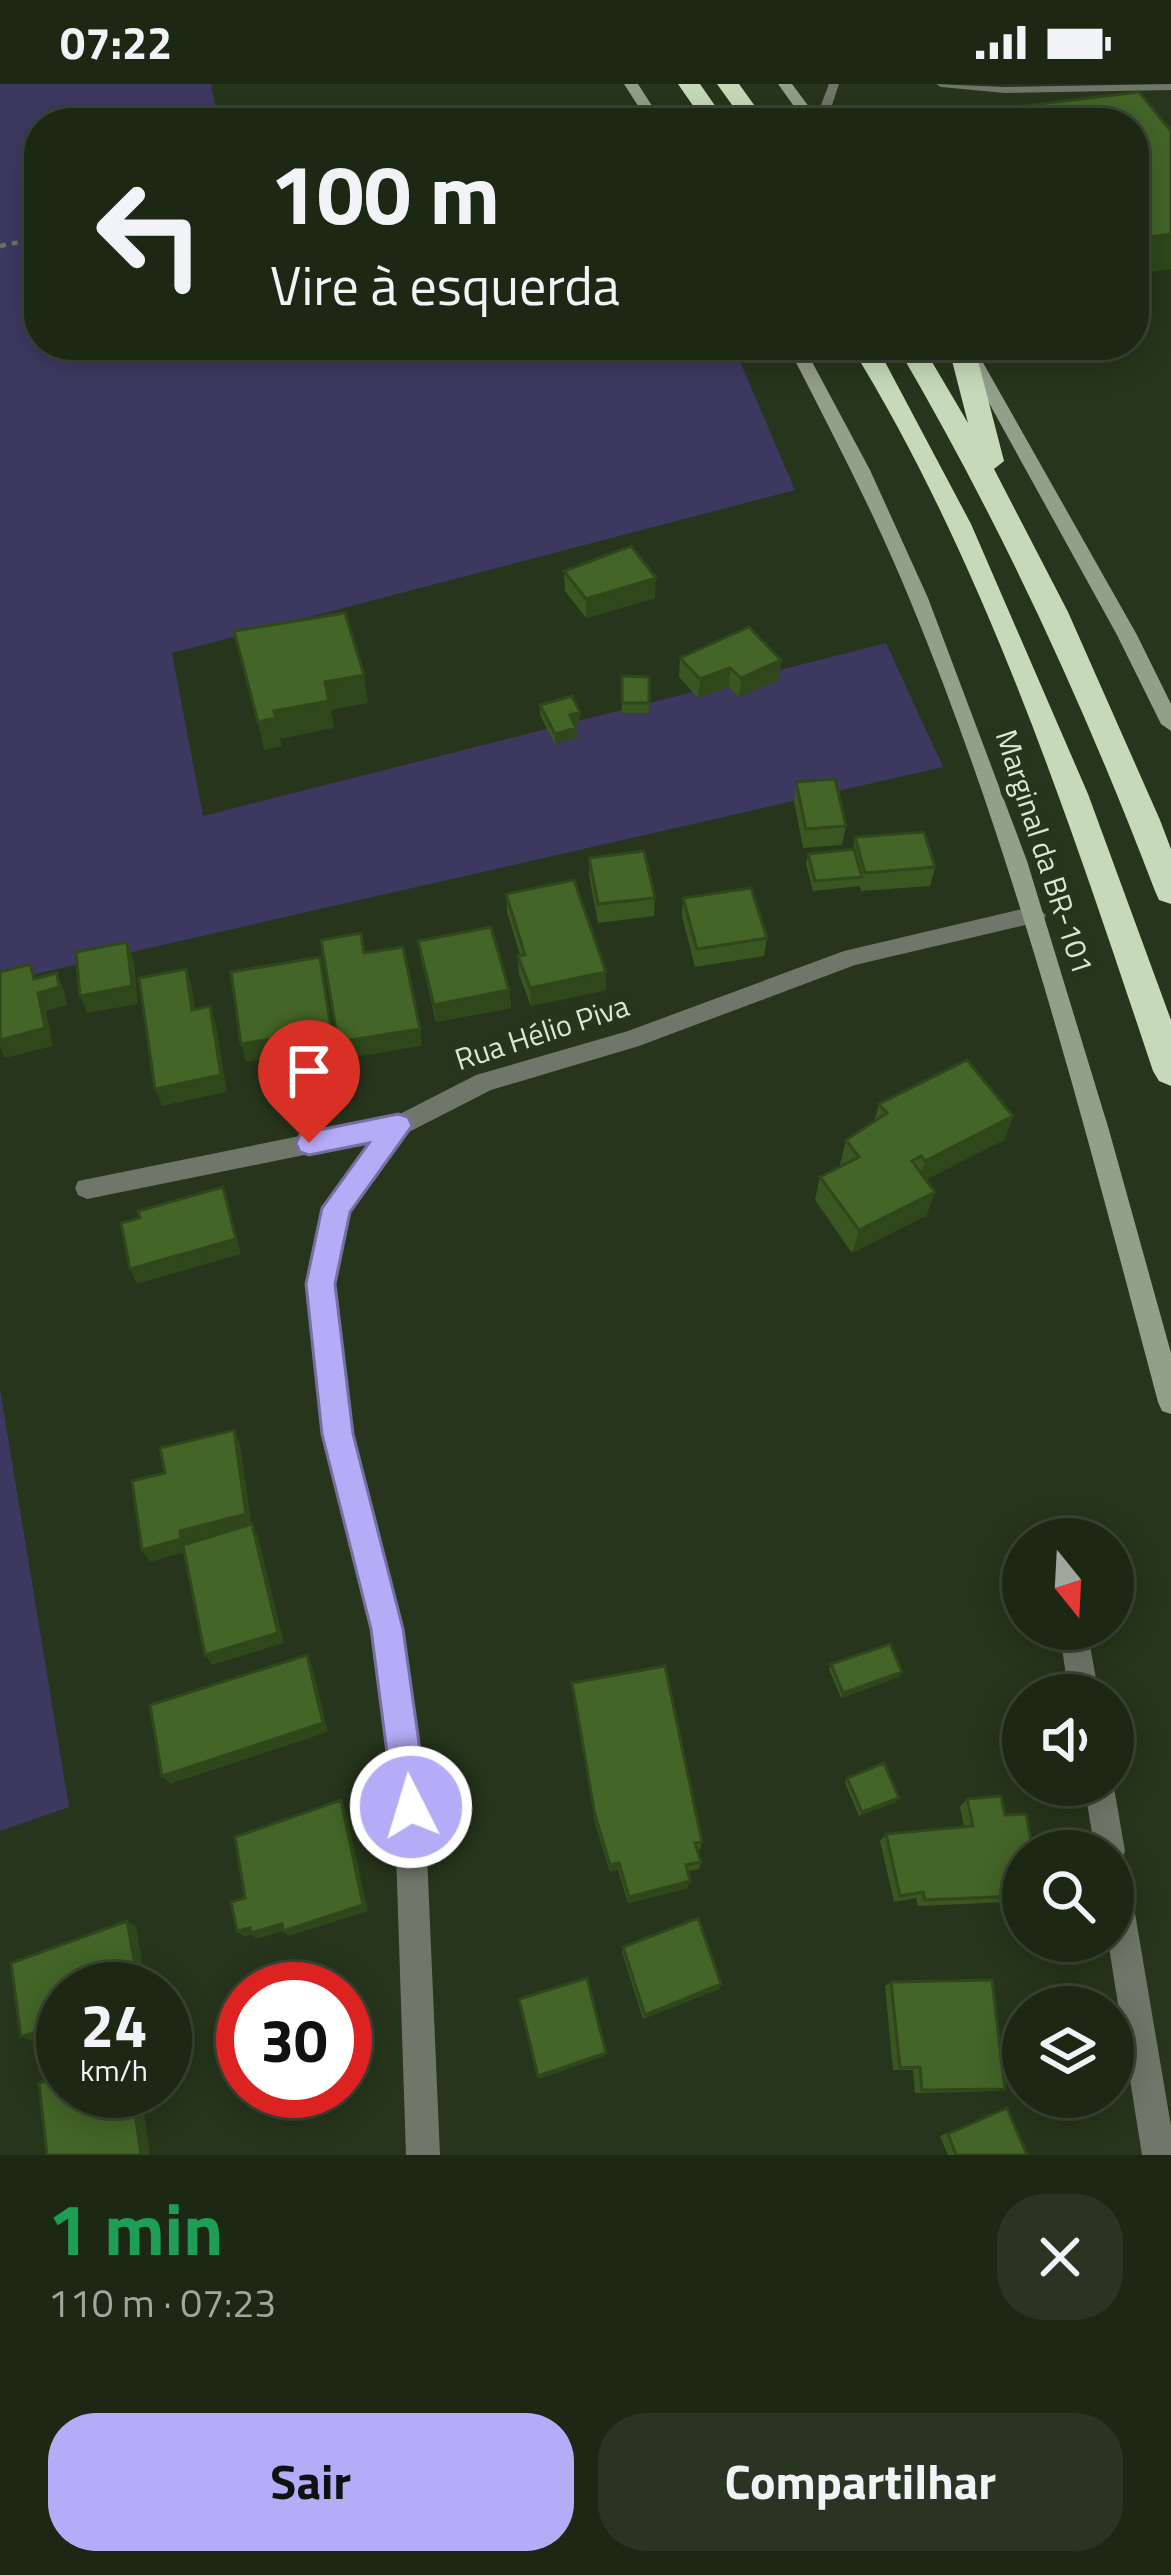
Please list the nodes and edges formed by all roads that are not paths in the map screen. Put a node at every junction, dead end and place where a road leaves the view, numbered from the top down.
1 (785, 84) edge
2 (941, 84) edge
3 (1171, 87) edge
4 (805, 108) edge
5 (803, 360) edge
6 (871, 360) edge
7 (918, 360) edge
8 (967, 360) edge
9 (971, 360) edge
10 (1006, 516) junction
11 (1171, 724) edge
12 (1171, 891) edge
13 (1035, 915) junction
14 (1171, 1071) edge
15 (398, 1126) junction
16 (88, 1187) dead end
17 (1171, 1402) edge
18 (1128, 1962) edge
19 (423, 2155) edge
20 (1159, 2155) edge

1 - 4 main road
2 - 3 lane
5 - 13 main road, Marginal da BR-101
6 - 14 highway
7 - 10 highway
8 - 10 highway
9 - 11 main road
10 - 12 highway
13 - 15 street, Rua Hélio Piva
13 - 17 main road, Marginal da BR-101
15 - 16 street
15 - 19 street, Rua Hélio Piva
18 - 20 street

